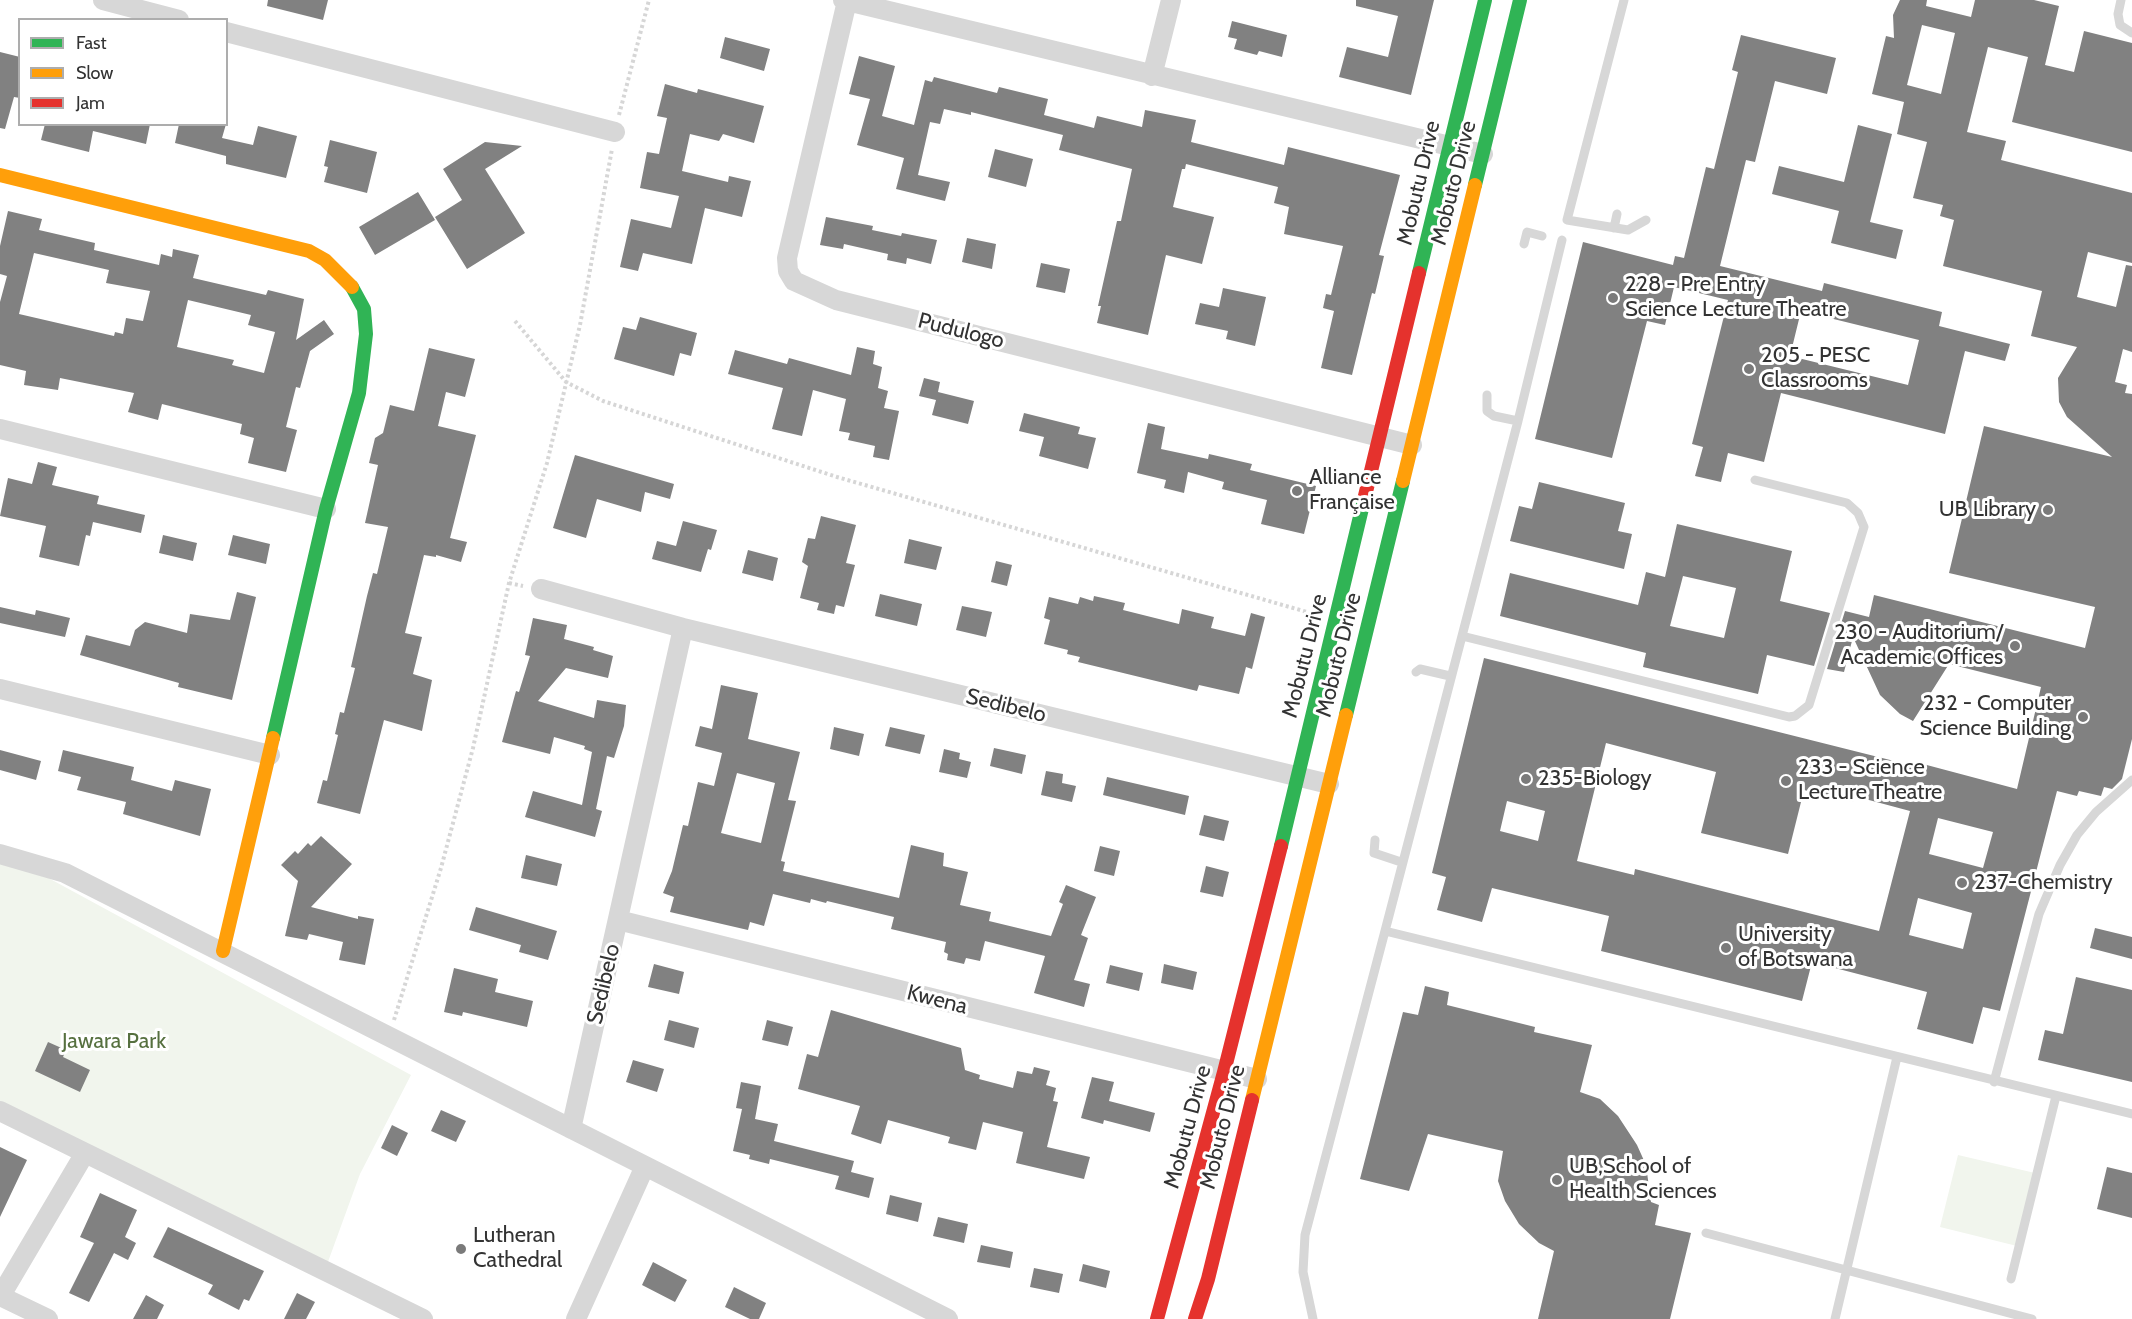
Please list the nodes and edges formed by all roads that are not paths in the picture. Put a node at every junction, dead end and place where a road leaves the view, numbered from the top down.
1 (103, 0) edge
2 (845, 0) edge
3 (1171, 0) edge
4 (1485, 0) edge
5 (1520, 0) edge
6 (1624, 0) edge
7 (2121, 0) edge
8 (171, 18) edge
9 (228, 33) edge
10 (2132, 33) edge
11 (1152, 76) junction
12 (615, 132) road end
13 (1450, 147) junction
14 (1483, 154) junction
15 (0, 175) edge
16 (1617, 214) dead end
17 (1646, 220) dead end
18 (1614, 228) junction
19 (1542, 236) dead end
20 (1562, 240) dead end
21 (1524, 244) dead end
22 (1487, 395) dead end
23 (1518, 421) junction
24 (0, 429) edge
25 (1381, 435) junction
26 (1412, 444) junction
27 (1755, 480) dead end
28 (1383, 494) junction
29 (326, 509) junction
30 (541, 589) dead end
31 (683, 628) junction
32 (1462, 636) junction
33 (1416, 672) dead end
34 (1450, 676) junction
35 (0, 689) edge
36 (270, 755) junction
37 (1298, 776) junction
38 (2132, 780) edge
39 (1329, 784) junction
40 (1375, 840) dead end
41 (0, 854) edge
42 (1401, 862) junction
43 (618, 920) junction
44 (1384, 931) junction
45 (222, 951) junction
46 (1897, 1057) junction
47 (1224, 1072) junction
48 (1257, 1079) junction
49 (1994, 1082) junction
50 (2056, 1096) junction
51 (0, 1112) edge
52 (2132, 1114) edge
53 (571, 1129) junction
54 (85, 1154) junction
55 (645, 1166) junction
56 (1706, 1233) dead end
57 (1847, 1269) junction
58 (2011, 1279) dead end
59 (0, 1296) edge
60 (48, 1319) edge
61 (423, 1319) edge
62 (576, 1319) edge
63 (948, 1319) edge
64 (1157, 1319) edge
65 (1196, 1319) edge
66 (1313, 1319) edge
67 (1835, 1319) edge
68 (2032, 1319) edge

1 - 8 street
2 - 11 street, Pudulogo
2 - 25 street, Pudulogo
3 - 11 street
4 - 13 main road, Mobutu Drive
5 - 14 main road, Mobuto Drive
6 - 18 lane
7 - 10 lane
9 - 12 street
11 - 13 street, Pudulogo
13 - 14 street, Pudulogo
13 - 25 main road, Mobutu Drive
14 - 26 main road, Mobuto Drive
15 - 29 main road
16 - 18 lane
17 - 18 lane
19 - 21 lane
20 - 23 lane
22 - 23 lane
23 - 32 lane
24 - 29 street
25 - 26 street, Pudulogo
25 - 28 main road, Mobutu Drive
26 - 28 main road, Mobuto Drive
27 - 32 lane
28 - 37 main road, Mobutu Drive
28 - 39 main road, Mobuto Drive
29 - 36 main road
30 - 31 street, Sedibelo
31 - 37 street, Sedibelo
31 - 43 street, Sedibelo
32 - 34 lane
33 - 34 lane
34 - 42 lane
35 - 36 street
36 - 45 main road
37 - 39 street, Sedibelo
37 - 47 main road, Mobutu Drive
38 - 49 lane
39 - 48 main road, Mobuto Drive
40 - 42 lane
41 - 45 street
42 - 44 lane
43 - 47 street, Kwena
43 - 53 street, Sedibelo
44 - 46 lane
44 - 66 lane
45 - 53 street
46 - 49 lane
46 - 57 lane
47 - 48 street, Kwena
47 - 64 main road, Mobutu Drive
48 - 65 main road, Mobuto Drive
49 - 50 lane
50 - 52 lane
50 - 58 lane
51 - 54 street
53 - 55 street
54 - 59 street
54 - 61 street
55 - 62 street
55 - 63 street
56 - 57 lane
57 - 67 lane
57 - 68 lane
59 - 60 street

